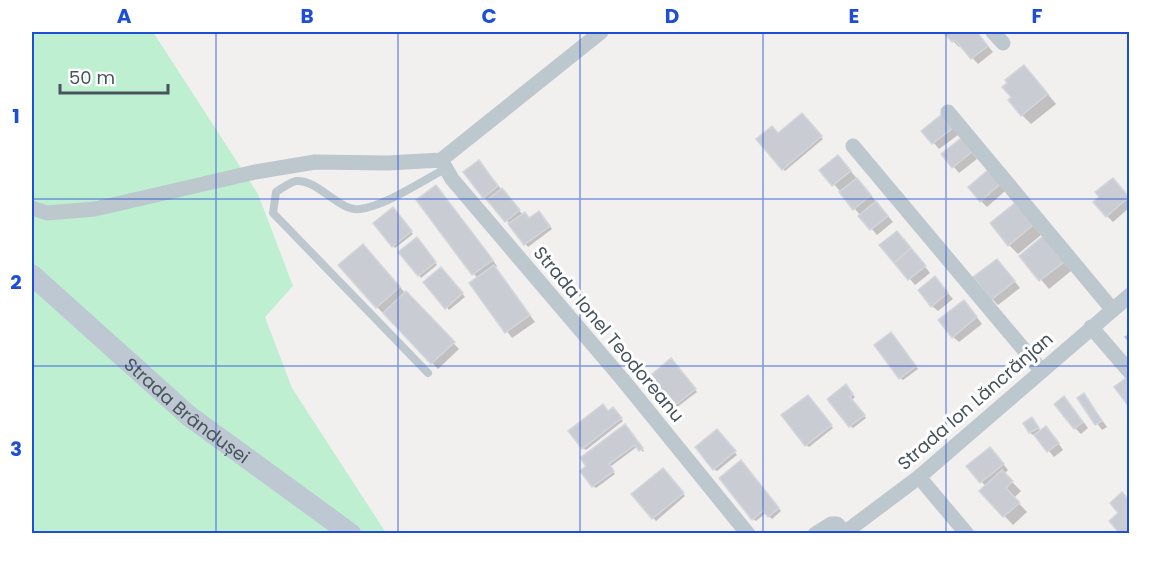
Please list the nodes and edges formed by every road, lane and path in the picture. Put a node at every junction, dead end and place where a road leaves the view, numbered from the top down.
1 (601, 32) edge
2 (948, 112) dead end
3 (853, 146) dead end
4 (443, 164) junction
5 (32, 208) edge
6 (32, 275) edge
7 (1130, 295) edge
8 (1112, 309) junction
9 (1091, 327) junction
10 (1041, 370) junction
11 (1130, 372) edge
12 (428, 373) dead end
13 (919, 477) junction
14 (844, 533) edge
15 (351, 534) edge
16 (747, 534) edge
17 (815, 534) edge
18 (966, 534) edge

1 - 4 street
2 - 8 street
3 - 10 street
4 - 5 street
4 - 12 lane
4 - 16 street, Strada Ionel Teodoreanu
6 - 15 main road, Strada Brândușei
7 - 8 street, Strada Ion Lăncrănjan
8 - 9 street, Strada Ion Lăncrănjan
9 - 10 street, Strada Ion Lăncrănjan
9 - 11 street
10 - 13 street, Strada Ion Lăncrănjan
13 - 14 street, Strada Ion Lăncrănjan
13 - 18 street
14 - 17 street

